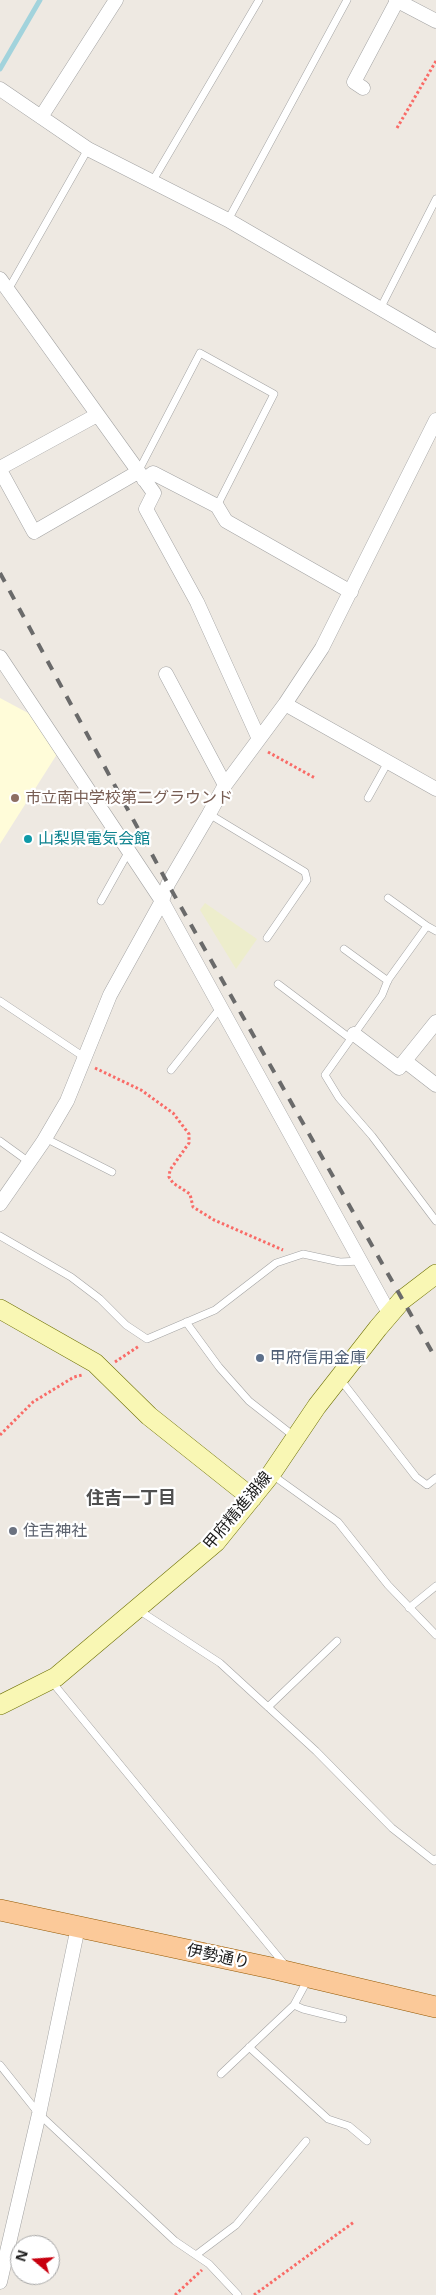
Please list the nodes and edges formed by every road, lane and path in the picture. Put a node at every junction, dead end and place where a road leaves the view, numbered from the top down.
1 (116, 0) edge
2 (259, 0) edge
3 (347, 0) edge
4 (397, 0) edge
5 (436, 21) edge
6 (436, 61) edge
7 (363, 88) dead end
8 (0, 90) edge
9 (40, 117) junction
10 (397, 128) dead end
11 (88, 149) junction
12 (152, 182) junction
13 (436, 199) edge
14 (228, 220) junction
15 (0, 279) edge
16 (8, 290) junction
17 (380, 308) junction
18 (436, 341) edge
19 (97, 414) junction
20 (436, 420) edge
21 (0, 469) edge
22 (141, 476) junction
23 (217, 506) junction
24 (350, 592) junction
25 (0, 657) edge
26 (166, 674) dead end
27 (285, 704) junction
28 (257, 742) junction
29 (388, 762) junction
30 (315, 778) dead end
31 (225, 786) junction
32 (436, 789) edge
33 (368, 798) dead end
34 (209, 814) junction
35 (129, 851) junction
36 (388, 898) dead end
37 (101, 901) dead end
38 (162, 901) junction
39 (427, 926) junction
40 (436, 931) edge
41 (267, 938) dead end
42 (344, 949) dead end
43 (388, 981) junction
44 (278, 984) dead end
45 (0, 1001) edge
46 (221, 1007) junction
47 (436, 1022) edge
48 (352, 1037) junction
49 (83, 1059) junction
50 (404, 1061) junction
51 (170, 1070) dead end
52 (436, 1085) edge
53 (45, 1138) junction
54 (0, 1141) edge
55 (29, 1162) junction
56 (112, 1172) dead end
57 (0, 1204) edge
58 (434, 1216) edge
59 (0, 1236) edge
60 (297, 1256) junction
61 (361, 1261) junction
62 (436, 1274) edge
63 (0, 1309) edge
64 (390, 1313) junction
65 (186, 1322) junction
66 (147, 1339) junction
67 (102, 1370) junction
68 (339, 1378) junction
69 (0, 1435) edge
70 (295, 1437) junction
71 (271, 1474) junction
72 (436, 1478) edge
73 (252, 1498) junction
74 (436, 1586) edge
75 (409, 1608) junction
76 (137, 1609) junction
77 (436, 1635) edge
78 (337, 1642) dead end
79 (50, 1679) junction
80 (0, 1705) edge
81 (268, 1707) junction
82 (436, 1859) edge
83 (0, 1910) edge
84 (78, 1928) junction
85 (300, 1975) junction
86 (294, 2005) junction
87 (436, 2007) edge
88 (343, 2019) dead end
89 (249, 2047) junction
90 (0, 2065) edge
91 (221, 2074) dead end
92 (39, 2114) junction
93 (306, 2141) dead end
94 (367, 2141) dead end
95 (354, 2222) dead end
96 (196, 2256) junction
97 (209, 2264) junction
98 (0, 2282) edge
99 (175, 2295) edge
100 (238, 2295) edge
101 (254, 2295) edge

1 - 9 street
2 - 12 lane
3 - 14 lane
4 - 5 street
4 - 7 street
6 - 10 path
8 - 9 street
9 - 11 street
11 - 12 street
11 - 16 lane
12 - 14 street
13 - 17 lane
14 - 17 street
15 - 16 street
16 - 19 street
17 - 18 street
19 - 21 street
19 - 22 street
20 - 24 street
21 - 22 street
22 - 23 street
22 - 23 lane
22 - 28 street
23 - 24 street
24 - 27 street
25 - 35 street
26 - 31 street
27 - 28 street
27 - 29 street
28 - 30 path
28 - 31 street
29 - 32 street
29 - 33 lane
31 - 34 street
34 - 38 street
34 - 41 lane
35 - 37 lane
35 - 38 street
36 - 39 lane
38 - 46 street
38 - 49 street
39 - 40 lane
39 - 43 lane
42 - 43 lane
43 - 48 lane
44 - 48 lane
45 - 49 lane
46 - 51 lane
46 - 61 street
47 - 50 street
48 - 50 street
48 - 58 lane
49 - 53 street
49 - 60 path
50 - 52 street
53 - 55 street
53 - 56 lane
54 - 55 lane
55 - 57 street
59 - 66 lane
60 - 61 lane
60 - 65 lane
61 - 64 street
62 - 64 main road, 甲府精進湖線
63 - 67 main road
64 - 68 main road, 甲府精進湖線
65 - 66 lane
65 - 70 lane
66 - 67 path
67 - 69 path
67 - 73 main road
68 - 70 main road, 甲府精進湖線
68 - 72 lane
70 - 71 main road, 甲府精進湖線
71 - 73 main road, 甲府精進湖線
71 - 75 lane
73 - 76 main road, 甲府精進湖線
74 - 75 lane
75 - 77 lane
76 - 79 main road, 甲府精進湖線
76 - 81 lane
78 - 81 lane
79 - 80 main road, 甲府精進湖線
79 - 85 lane
81 - 82 lane
83 - 84 main road, 伊勢通り
84 - 85 main road, 伊勢通り
84 - 92 street
85 - 86 lane
85 - 87 main road, 伊勢通り
86 - 88 lane
86 - 89 lane
89 - 91 lane
89 - 94 lane
90 - 92 lane
92 - 96 lane
92 - 98 street
93 - 96 lane
95 - 101 path
96 - 97 lane
97 - 99 path
97 - 100 lane

